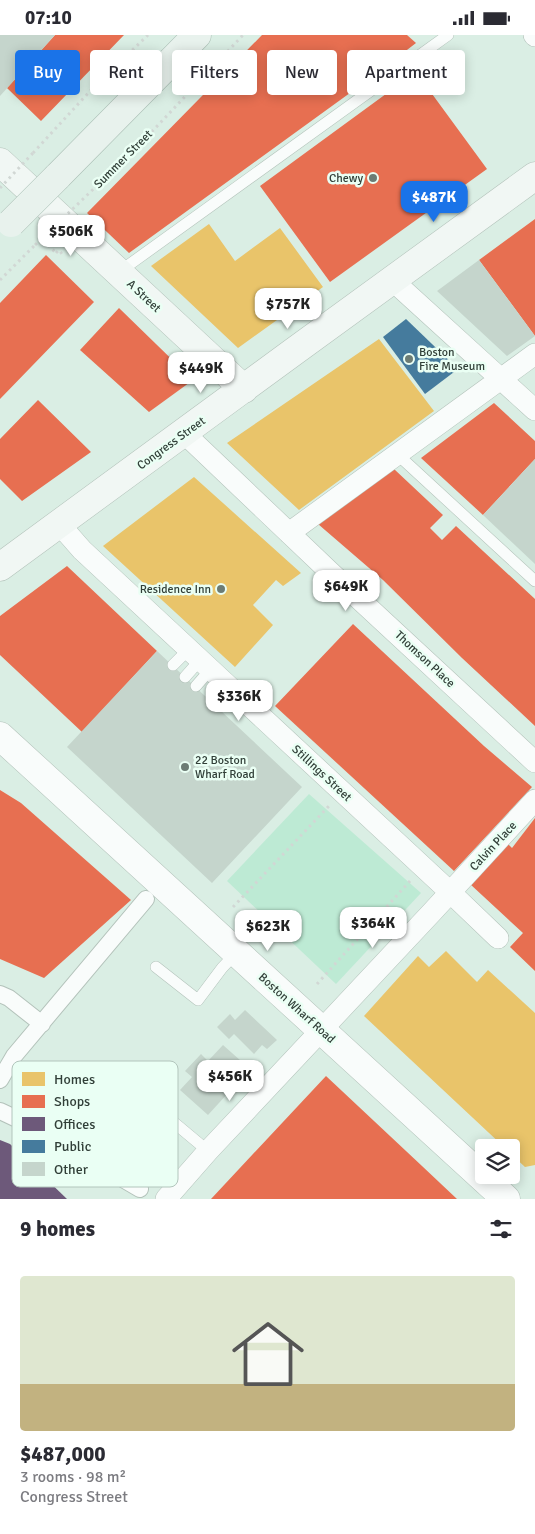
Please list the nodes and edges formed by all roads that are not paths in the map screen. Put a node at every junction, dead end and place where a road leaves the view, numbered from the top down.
1 (198, 35) edge
2 (448, 35) edge
3 (0, 162) edge
4 (535, 176) edge
5 (6, 229) edge
6 (119, 273) junction
7 (391, 279) junction
8 (535, 354) edge
9 (500, 378) junction
10 (244, 389) junction
11 (535, 410) edge
12 (184, 433) junction
13 (397, 454) junction
14 (60, 524) junction
15 (289, 533) junction
16 (0, 567) edge
17 (535, 581) edge
18 (200, 660) junction
19 (173, 665) dead end
20 (185, 677) dead end
21 (196, 687) dead end
22 (0, 736) edge
23 (535, 762) edge
24 (535, 800) edge
25 (450, 892) junction
26 (146, 899) dead end
27 (498, 938) dead end
28 (237, 952) junction
29 (156, 967) dead end
30 (0, 994) edge
31 (42, 1024) junction
32 (321, 1029) junction
33 (0, 1081) edge
34 (0, 1111) edge
35 (12, 1117) edge
36 (178, 1126) edge
37 (208, 1151) junction
38 (178, 1185) edge
39 (137, 1187) edge
40 (176, 1187) edge
41 (140, 1189) dead end
42 (166, 1199) edge
43 (506, 1199) edge

1 - 5 main road, bridge
2 - 6 lane
3 - 6 main road, A Street
4 - 7 main road, Congress Street
6 - 10 main road, A Street
7 - 9 street
7 - 10 main road, Congress Street
8 - 9 street
9 - 11 street
9 - 13 street
10 - 12 main road, Congress Street
12 - 14 main road, Congress Street
12 - 15 street, Thomson Place
13 - 15 street
13 - 17 lane
14 - 16 main road, Congress Street
14 - 18 street, Stillings Street
15 - 23 street, Thomson Place
18 - 19 lane
18 - 20 lane
18 - 21 lane
18 - 25 street, Stillings Street
22 - 28 street, Boston Wharf Road
24 - 25 street, Calvin Place
25 - 27 street, Stillings Street
25 - 32 street, Calvin Place
26 - 31 street
28 - 29 lane
28 - 32 street, Boston Wharf Road
30 - 31 street
31 - 33 street
32 - 37 street, Calvin Place
32 - 43 street, Boston Wharf Road
34 - 35 street
36 - 37 lane
37 - 38 street, Calvin Place
39 - 41 street
40 - 42 street, Calvin Place

